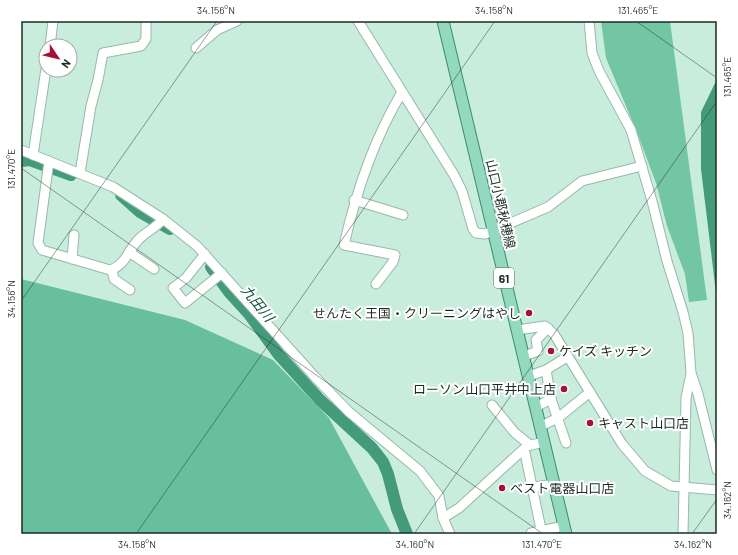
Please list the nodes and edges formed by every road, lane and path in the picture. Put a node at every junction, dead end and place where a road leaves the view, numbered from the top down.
1 (53, 21) edge
2 (146, 21) edge
3 (237, 21) edge
4 (358, 21) edge
5 (443, 21) edge
6 (589, 21) edge
7 (51, 38) edge
8 (196, 48) dead end
9 (45, 78) edge
10 (402, 92) junction
11 (21, 150) edge
12 (33, 155) junction
13 (48, 164) junction
14 (642, 166) junction
15 (80, 173) junction
16 (354, 200) junction
17 (403, 215) dead end
18 (161, 222) junction
19 (492, 231) junction
20 (74, 235) dead end
21 (129, 252) junction
22 (203, 257) junction
23 (72, 259) junction
24 (154, 268) dead end
25 (112, 270) junction
26 (220, 275) junction
27 (376, 284) dead end
28 (130, 290) dead end
29 (548, 328) junction
30 (518, 330) junction
31 (524, 356) junction
32 (567, 357) junction
33 (546, 370) junction
34 (691, 373) junction
35 (529, 376) junction
36 (590, 392) junction
37 (551, 399) junction
38 (492, 405) dead end
39 (536, 407) junction
40 (558, 418) junction
41 (541, 426) junction
42 (544, 442) junction
43 (566, 442) dead end
44 (530, 445) junction
45 (525, 454) dead end
46 (717, 470) edge
47 (554, 484) junction
48 (532, 488) junction
49 (683, 488) junction
50 (523, 489) dead end
51 (717, 490) edge
52 (444, 518) junction
53 (565, 530) edge
54 (542, 532) edge
55 (531, 533) dead end
56 (450, 534) edge
57 (683, 534) edge

1 - 7 street
2 - 15 street
3 - 8 street
4 - 10 street
5 - 19 main road, 山口小郡秋穂線 / 61
6 - 14 street
9 - 12 street
10 - 16 street
10 - 19 street
11 - 12 street
12 - 13 street
13 - 15 street
13 - 23 street
14 - 19 street
14 - 34 street
15 - 18 street
16 - 17 street
16 - 27 street
18 - 21 street
18 - 22 street
19 - 30 main road, 山口小郡秋穂線 / 61
20 - 23 street
21 - 24 street
21 - 25 street
22 - 26 street
22 - 26 street
23 - 25 street
25 - 28 street
26 - 52 street
29 - 30 street
29 - 31 street
29 - 32 street
30 - 31 main road, 山口小郡秋穂線 / 61
31 - 35 main road, 山口小郡秋穂線 / 61
32 - 33 street
32 - 36 street
33 - 35 street
33 - 37 street
34 - 46 street
34 - 49 street
35 - 39 main road, 山口小郡秋穂線 / 61
36 - 40 street
36 - 49 street
37 - 39 street
37 - 40 street
38 - 44 street
39 - 41 main road, 山口小郡秋穂線 / 61
40 - 41 street
40 - 43 street
41 - 42 main road, 山口小郡秋穂線 / 61
42 - 44 street
42 - 47 main road, 山口小郡秋穂線 / 61
44 - 52 street
45 - 48 street
47 - 48 street
47 - 53 main road, 山口小郡秋穂線 / 61
48 - 50 street
48 - 54 street
49 - 51 street
49 - 57 street
52 - 56 street
53 - 54 street
54 - 55 street

